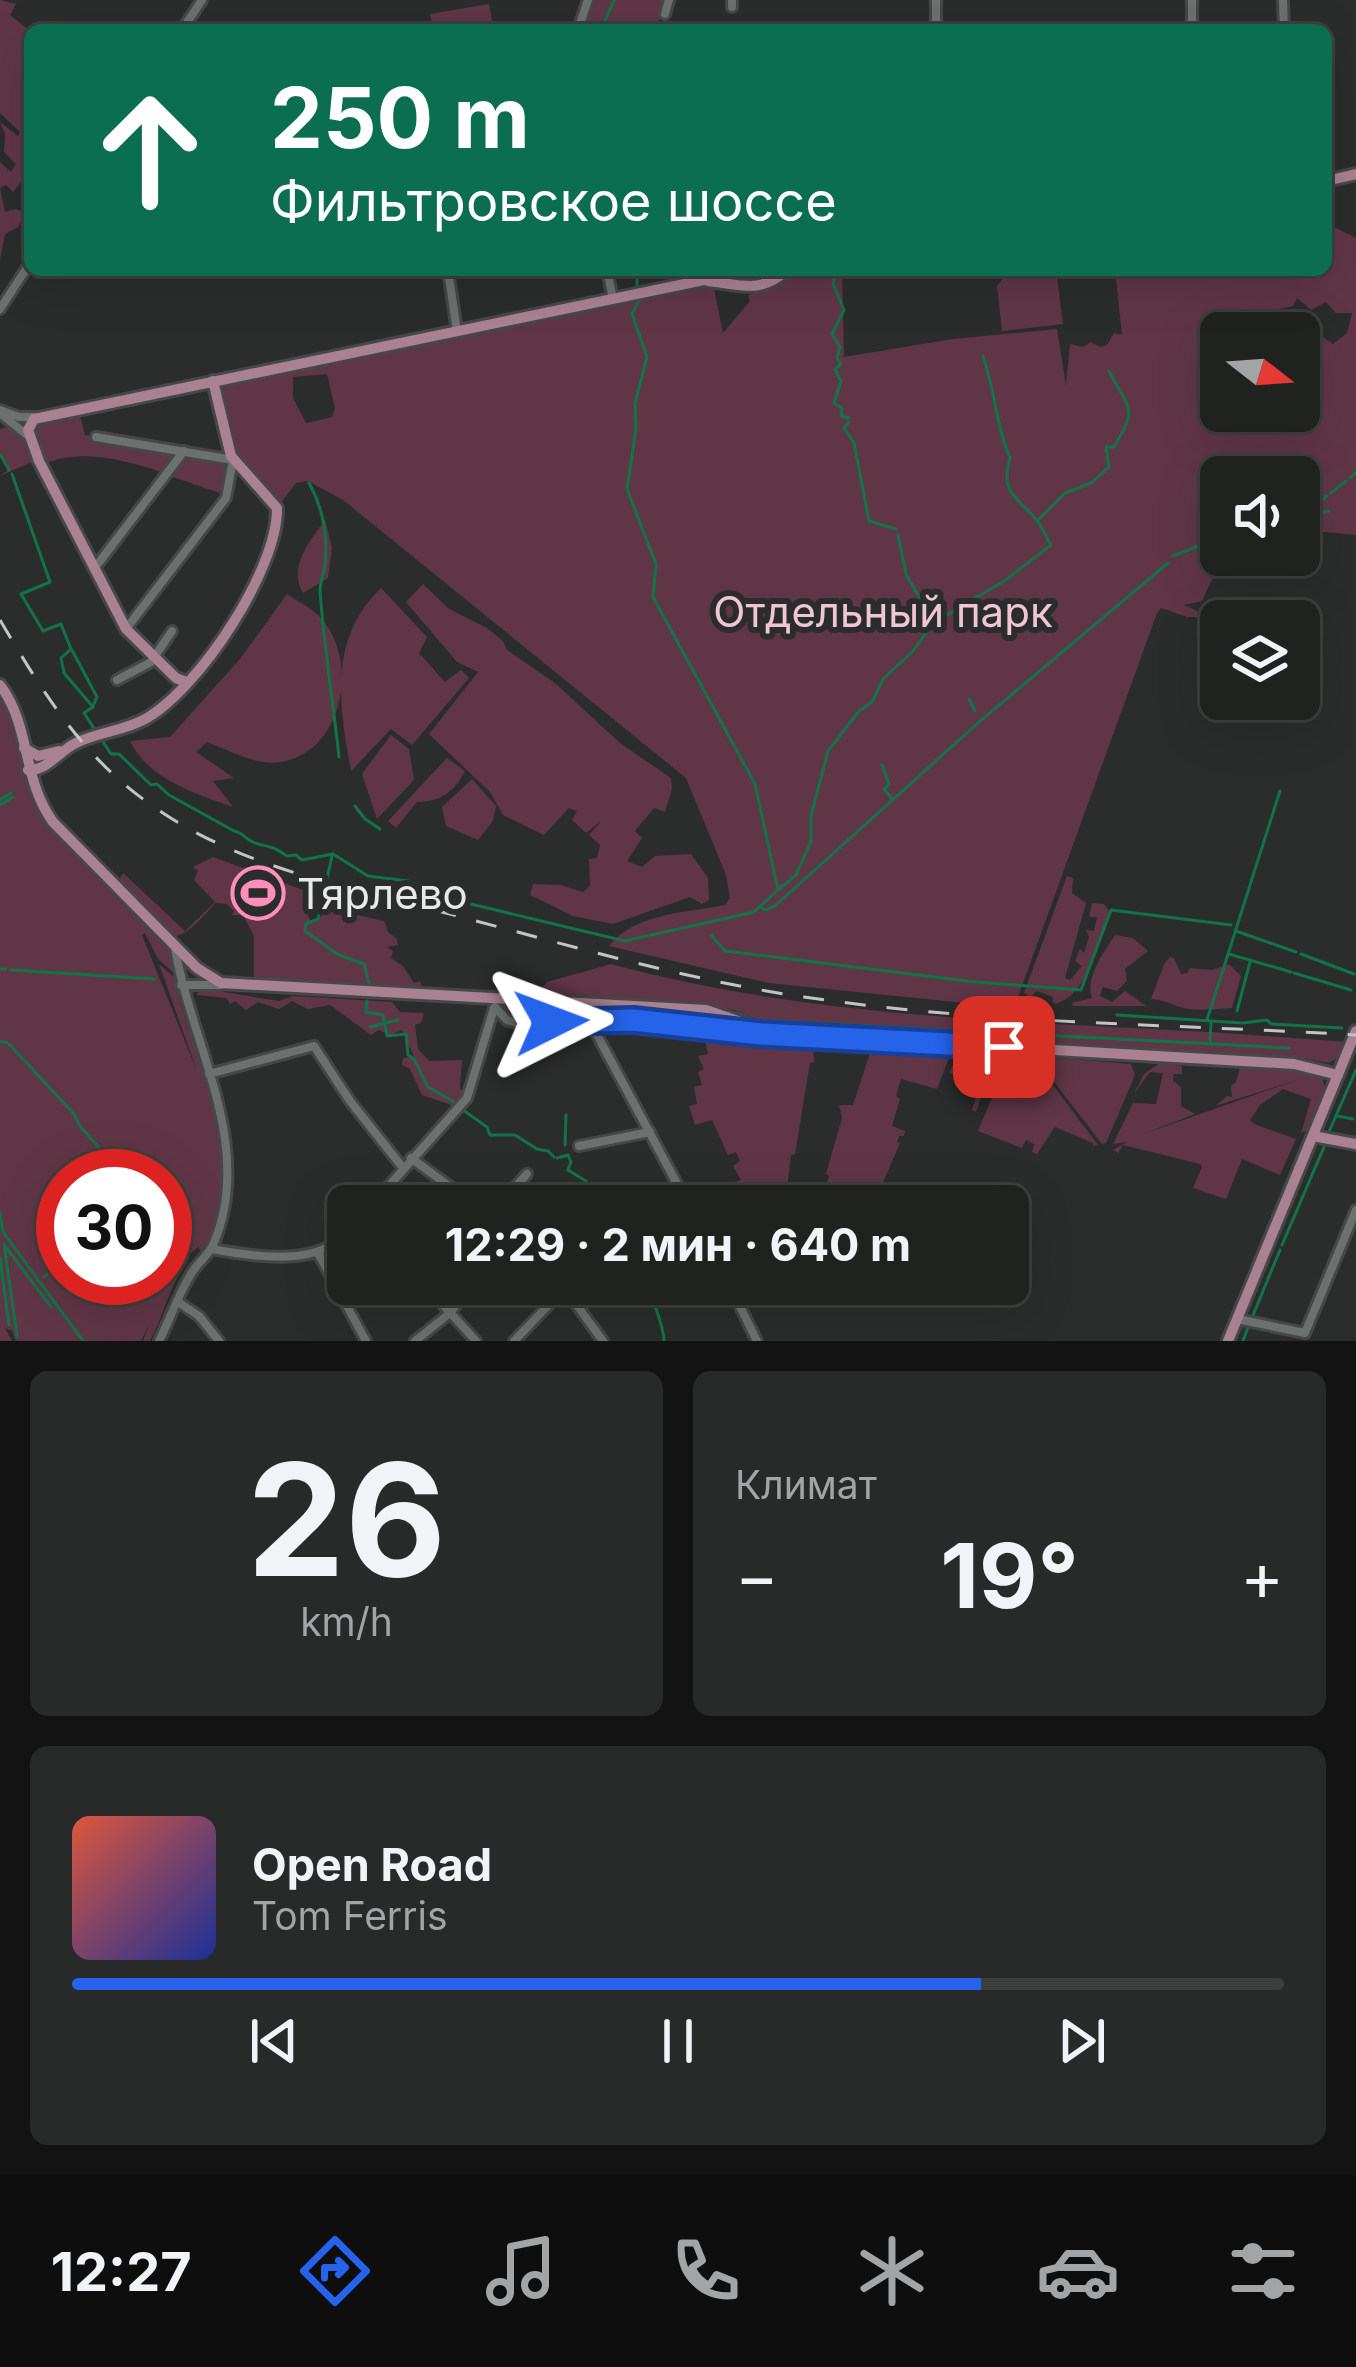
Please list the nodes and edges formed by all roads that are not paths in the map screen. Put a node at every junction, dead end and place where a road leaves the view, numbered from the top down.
1 (669, 0) edge
2 (665, 14) dead end
3 (24, 271) edge
4 (449, 276) edge
5 (608, 276) edge
6 (711, 276) edge
7 (724, 276) edge
8 (775, 276) edge
9 (704, 280) junction
10 (727, 284) junction
11 (613, 299) junction
12 (0, 309) edge
13 (457, 331) junction
14 (213, 381) junction
15 (0, 411) edge
16 (38, 416) junction
17 (30, 437) junction
18 (96, 437) dead end
19 (184, 451) junction
20 (233, 460) junction
21 (94, 569) junction
22 (125, 628) junction
23 (172, 631) dead end
24 (154, 657) junction
25 (116, 680) dead end
26 (181, 680) junction
27 (0, 685) edge
28 (33, 765) junction
29 (175, 946) junction
30 (226, 984) junction
31 (181, 985) junction
32 (495, 1003) junction
33 (589, 1020) junction
34 (729, 1023) junction
35 (1356, 1031) edge
36 (1344, 1069) junction
37 (209, 1074) junction
38 (650, 1132) junction
39 (1313, 1136) junction
40 (1356, 1144) edge
41 (579, 1147) dead end
42 (412, 1158) junction
43 (403, 1168) junction
44 (527, 1174) dead end
45 (443, 1183) junction
46 (389, 1185) edge
47 (441, 1185) edge
48 (446, 1185) edge
49 (517, 1185) edge
50 (678, 1185) edge
51 (1356, 1210) edge
52 (327, 1247) edge
53 (212, 1249) junction
54 (318, 1253) junction
55 (327, 1270) edge
56 (192, 1272) edge
57 (177, 1305) edge
58 (182, 1305) edge
59 (346, 1305) edge
60 (443, 1305) edge
61 (456, 1305) edge
62 (547, 1305) edge
63 (577, 1305) edge
64 (739, 1305) edge
65 (450, 1313) junction
66 (1237, 1319) junction
67 (159, 1341) edge
68 (219, 1341) edge
69 (366, 1341) edge
70 (415, 1341) edge
71 (476, 1341) edge
72 (514, 1341) edge
73 (603, 1341) edge
74 (757, 1341) edge
75 (1228, 1341) edge

1 - 2 street
3 - 12 street
4 - 13 street
5 - 11 street
6 - 9 main road
7 - 10 main road
8 - 10 main road
9 - 10 main road
9 - 11 main road
11 - 13 main road
13 - 14 main road
14 - 16 main road
14 - 20 main road
15 - 16 street
15 - 17 street
16 - 17 main road
17 - 21 main road
18 - 19 street
19 - 20 street
19 - 21 street
20 - 22 street
20 - 26 main road
21 - 22 main road
22 - 24 main road
23 - 24 street
24 - 25 street
24 - 26 main road
26 - 28 main road
27 - 28 main road
28 - 29 main road
29 - 30 main road
29 - 31 street
30 - 31 street
30 - 32 main road
31 - 37 street
32 - 33 street
32 - 34 main road
32 - 42 street
33 - 34 street
33 - 38 street
34 - 36 main road
35 - 36 main road
36 - 39 main road
37 - 43 street
37 - 53 street
38 - 41 street
38 - 50 street
39 - 40 main road
39 - 66 main road
42 - 43 street
42 - 45 street
43 - 46 street
44 - 49 street
45 - 47 street
45 - 48 street
51 - 66 street
52 - 54 street
53 - 54 street
53 - 56 street
54 - 55 street
57 - 67 street
58 - 68 street
59 - 69 street
60 - 65 street
61 - 65 street
62 - 72 street
63 - 73 street
64 - 74 street
65 - 70 street
65 - 71 street
66 - 75 main road

